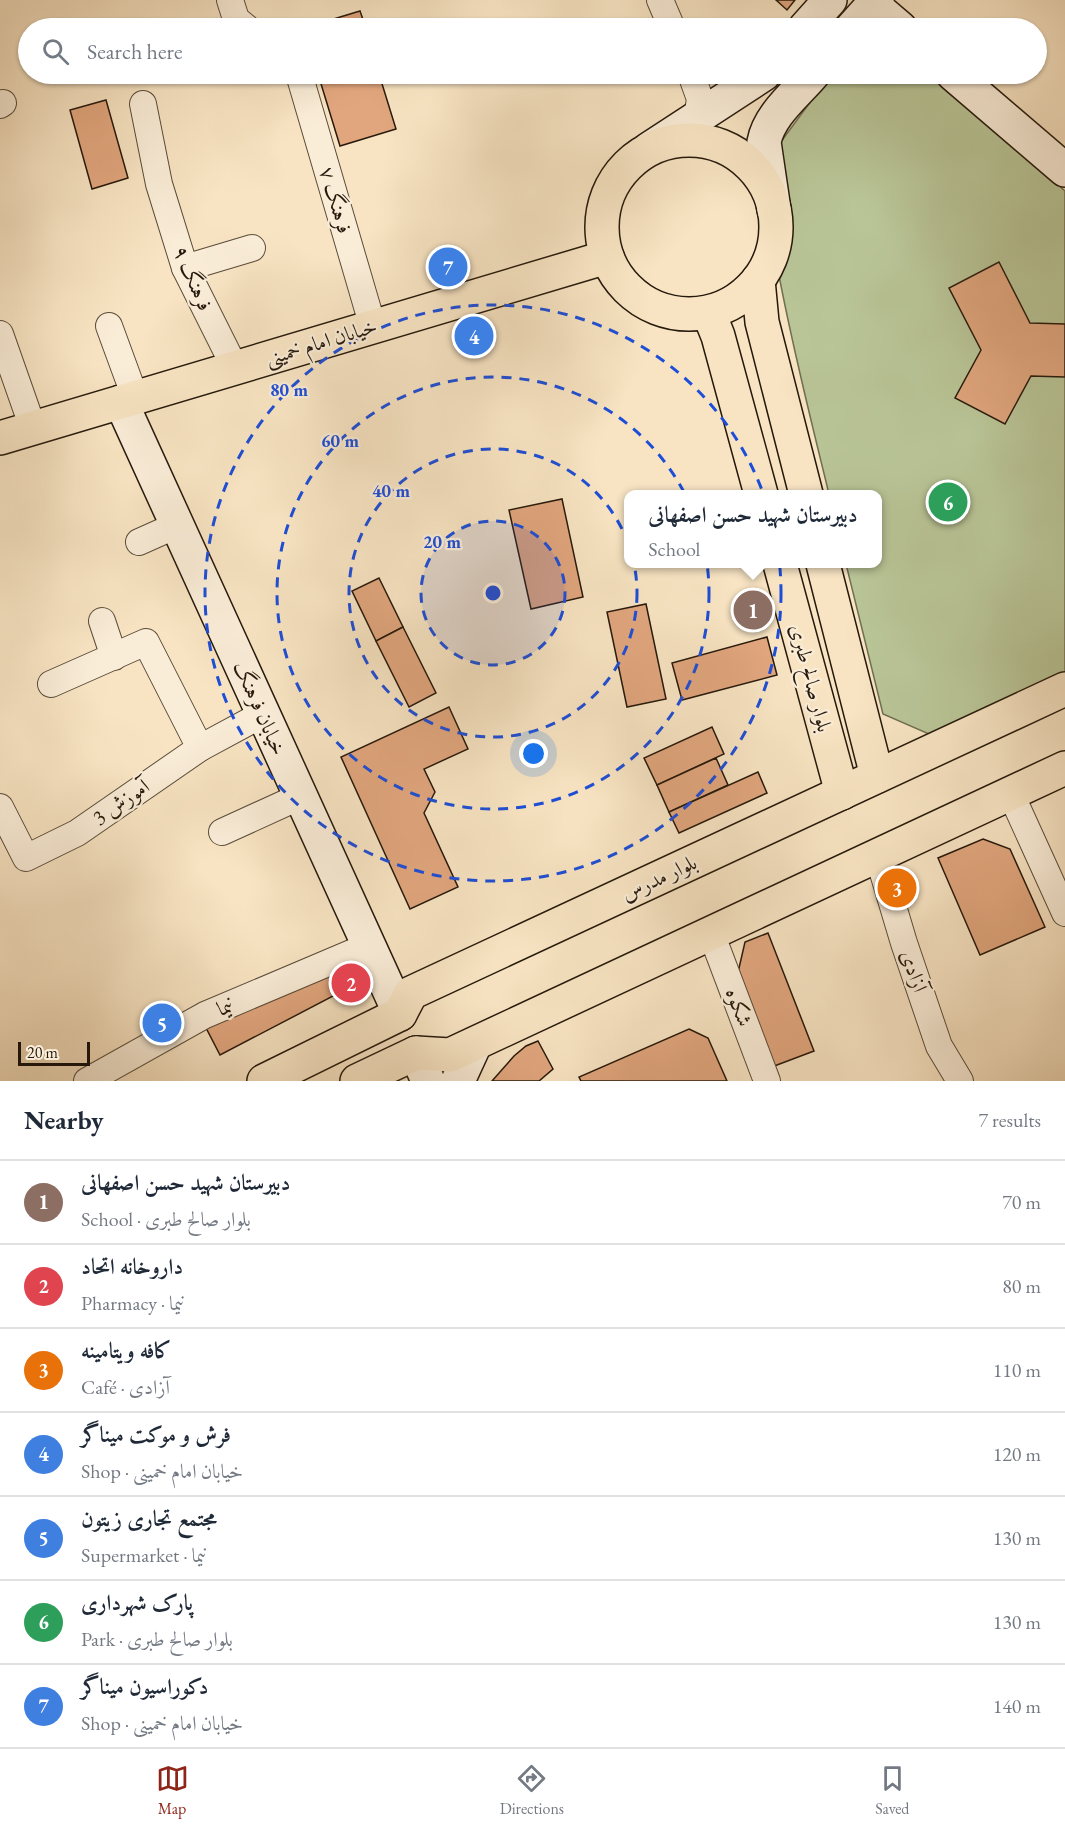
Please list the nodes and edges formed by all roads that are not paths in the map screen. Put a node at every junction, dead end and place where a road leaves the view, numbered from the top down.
1 (230, 0) edge
2 (660, 0) edge
3 (830, 0) edge
4 (867, 11) edge
5 (236, 18) edge
6 (668, 18) edge
7 (814, 18) edge
8 (881, 18) edge
9 (302, 84) edge
10 (695, 84) edge
11 (749, 84) edge
12 (804, 84) edge
13 (965, 84) edge
14 (143, 104) dead end
15 (697, 118) junction
16 (649, 149) junction
17 (1065, 170) edge
18 (774, 210) junction
19 (252, 248) dead end
20 (607, 257) junction
21 (185, 268) junction
22 (758, 280) junction
23 (705, 313) junction
24 (109, 326) dead end
25 (373, 327) junction
26 (0, 334) edge
27 (235, 368) junction
28 (128, 400) junction
29 (33, 428) junction
30 (0, 438) edge
31 (760, 490) edge
32 (805, 490) edge
33 (177, 525) junction
34 (139, 542) dead end
35 (781, 568) edge
36 (824, 568) edge
37 (102, 621) dead end
38 (114, 657) junction
39 (51, 684) dead end
40 (1065, 689) edge
41 (263, 714) junction
42 (200, 748) junction
43 (1065, 768) edge
44 (877, 776) junction
45 (842, 793) junction
46 (1011, 794) junction
47 (301, 796) junction
48 (0, 807) edge
49 (222, 832) dead end
50 (878, 856) junction
51 (1065, 913) edge
52 (711, 933) junction
53 (368, 946) junction
54 (400, 1014) junction
55 (475, 1044) junction
56 (422, 1067) edge
57 (87, 1081) edge
58 (264, 1081) edge
59 (357, 1081) edge
60 (458, 1081) edge
61 (767, 1081) edge
62 (960, 1081) edge

1 - 5 street
2 - 6 street
3 - 7 main road
4 - 8 main road
9 - 25 street, فرهنگ ۷
10 - 15 street
11 - 15 main road
12 - 18 main road
13 - 17 main road
14 - 21 street, فرهنگ ۹
15 - 16 main road
16 - 18 main road
16 - 20 main road
18 - 22 main road
19 - 21 street
20 - 23 main road
20 - 25 main road, خیابان امام خمینی
21 - 27 street, فرهنگ ۹
22 - 23 main road
22 - 32 main road
23 - 31 main road
24 - 28 street
25 - 27 main road, خیابان امام خمینی
26 - 29 street
27 - 28 main road, خیابان امام خمینی
28 - 29 main road, خیابان امام خمینی
28 - 33 main road, خیابان فرهنگ
29 - 30 main road, خیابان امام خمینی
33 - 34 street
33 - 41 main road, خیابان فرهنگ
35 - 45 main road, بلوار صالح طبری
36 - 44 main road, بلوار صالح طبری
37 - 38 street
38 - 39 street
38 - 42 street
40 - 44 main road, بلوار مدرس
41 - 42 street, آموزش 3
41 - 47 main road, خیابان فرهنگ
42 - 48 street, آموزش 3
43 - 46 main road
44 - 45 main road, بلوار مدرس
45 - 54 main road, بلوار مدرس
46 - 50 main road
46 - 51 street
47 - 49 street
47 - 53 main road, خیابان فرهنگ
50 - 52 main road
50 - 62 street, آزادی
52 - 55 main road
52 - 61 street, شکوه
53 - 54 main road, خیابان فرهنگ
53 - 57 street, نیما
54 - 58 main road, بلوار مدرس
55 - 56 main road
55 - 60 main road
56 - 59 main road

